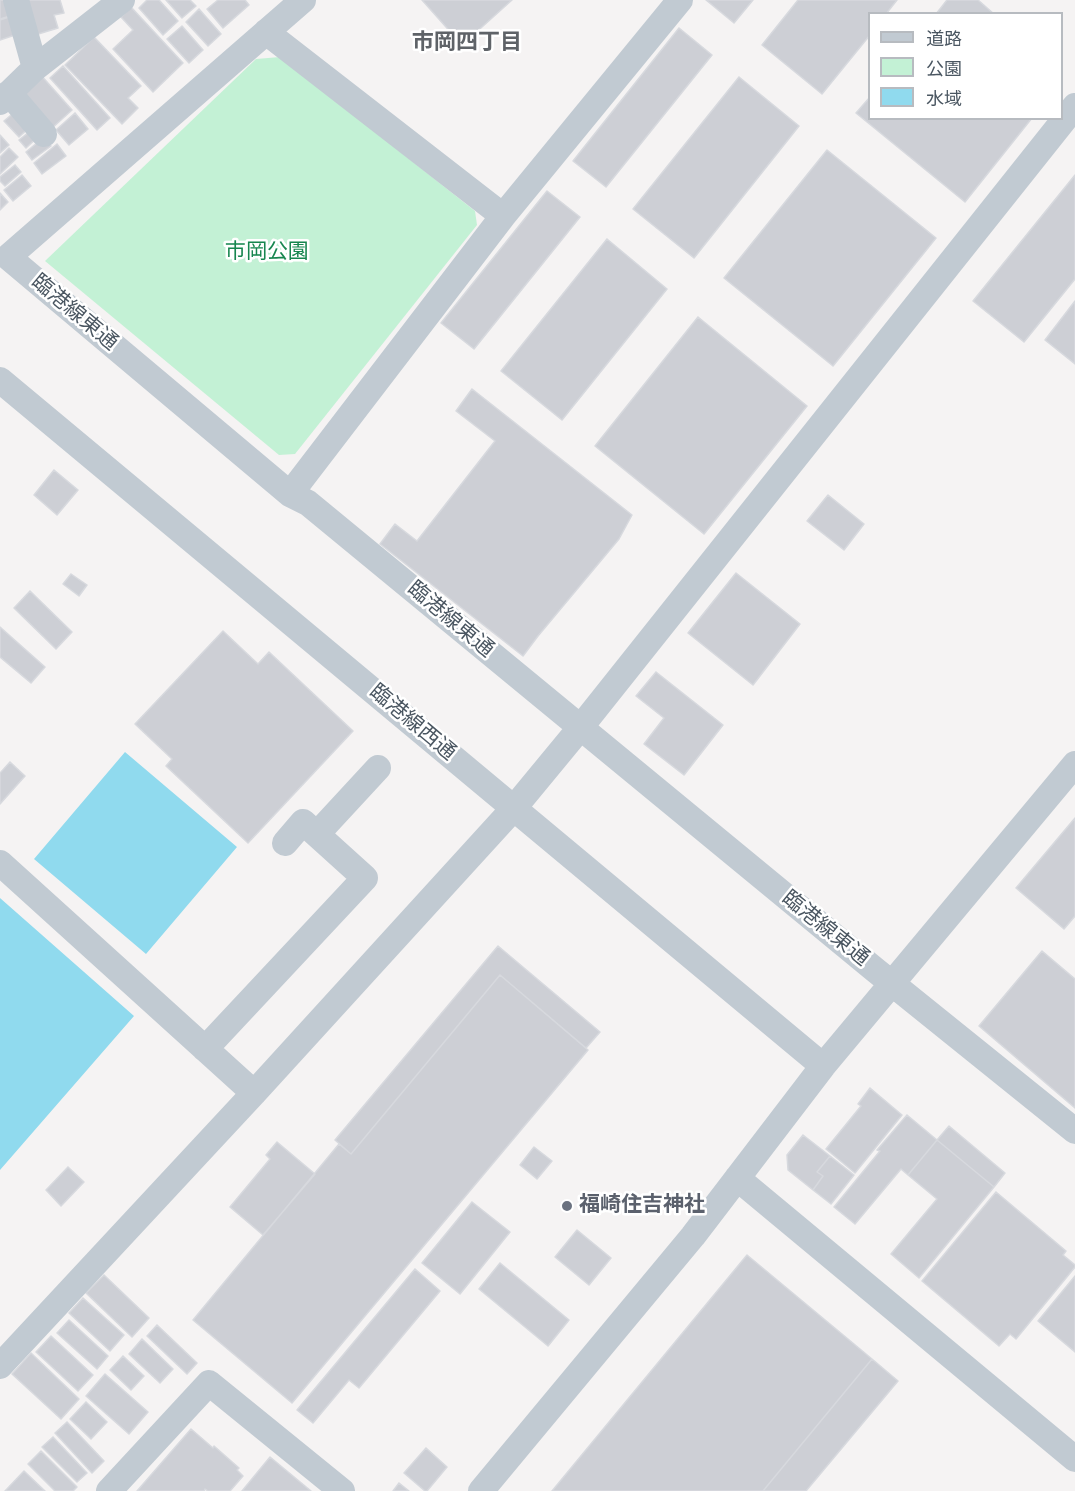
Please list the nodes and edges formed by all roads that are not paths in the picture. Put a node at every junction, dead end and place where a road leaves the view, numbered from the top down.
1 (16, 0) edge
2 (122, 0) edge
3 (303, 0) edge
4 (680, 0) edge
5 (266, 32) junction
6 (35, 68) junction
7 (5, 97) edge
8 (1075, 106) edge
9 (44, 134) dead end
10 (503, 216) junction
11 (0, 380) edge
12 (290, 494) junction
13 (580, 728) junction
14 (1075, 764) edge
15 (378, 768) dead end
16 (514, 808) junction
17 (317, 834) junction
18 (285, 843) dead end
19 (0, 863) edge
20 (892, 983) junction
21 (205, 1049) junction
22 (823, 1066) junction
23 (254, 1093) junction
24 (1075, 1131) edge
25 (737, 1178) junction
26 (0, 1366) edge
27 (1075, 1459) edge
28 (109, 1491) edge
29 (342, 1491) edge
30 (481, 1491) edge

1 - 6 street
2 - 6 street
3 - 5 street
4 - 10 street
5 - 10 street
5 - 12 street, 臨港線東通
6 - 7 street
7 - 9 street
8 - 13 street
10 - 12 street
11 - 16 street, 臨港線西通
12 - 13 street, 臨港線東通
13 - 16 street
13 - 20 street, 臨港線東通
14 - 20 street
15 - 17 street
16 - 22 street, 臨港線西通
16 - 23 street
17 - 18 street
17 - 21 street
19 - 21 street
20 - 22 street
20 - 24 street, 臨港線東通
21 - 23 street
22 - 25 street
23 - 26 street
25 - 27 street
25 - 30 street
28 - 29 street

